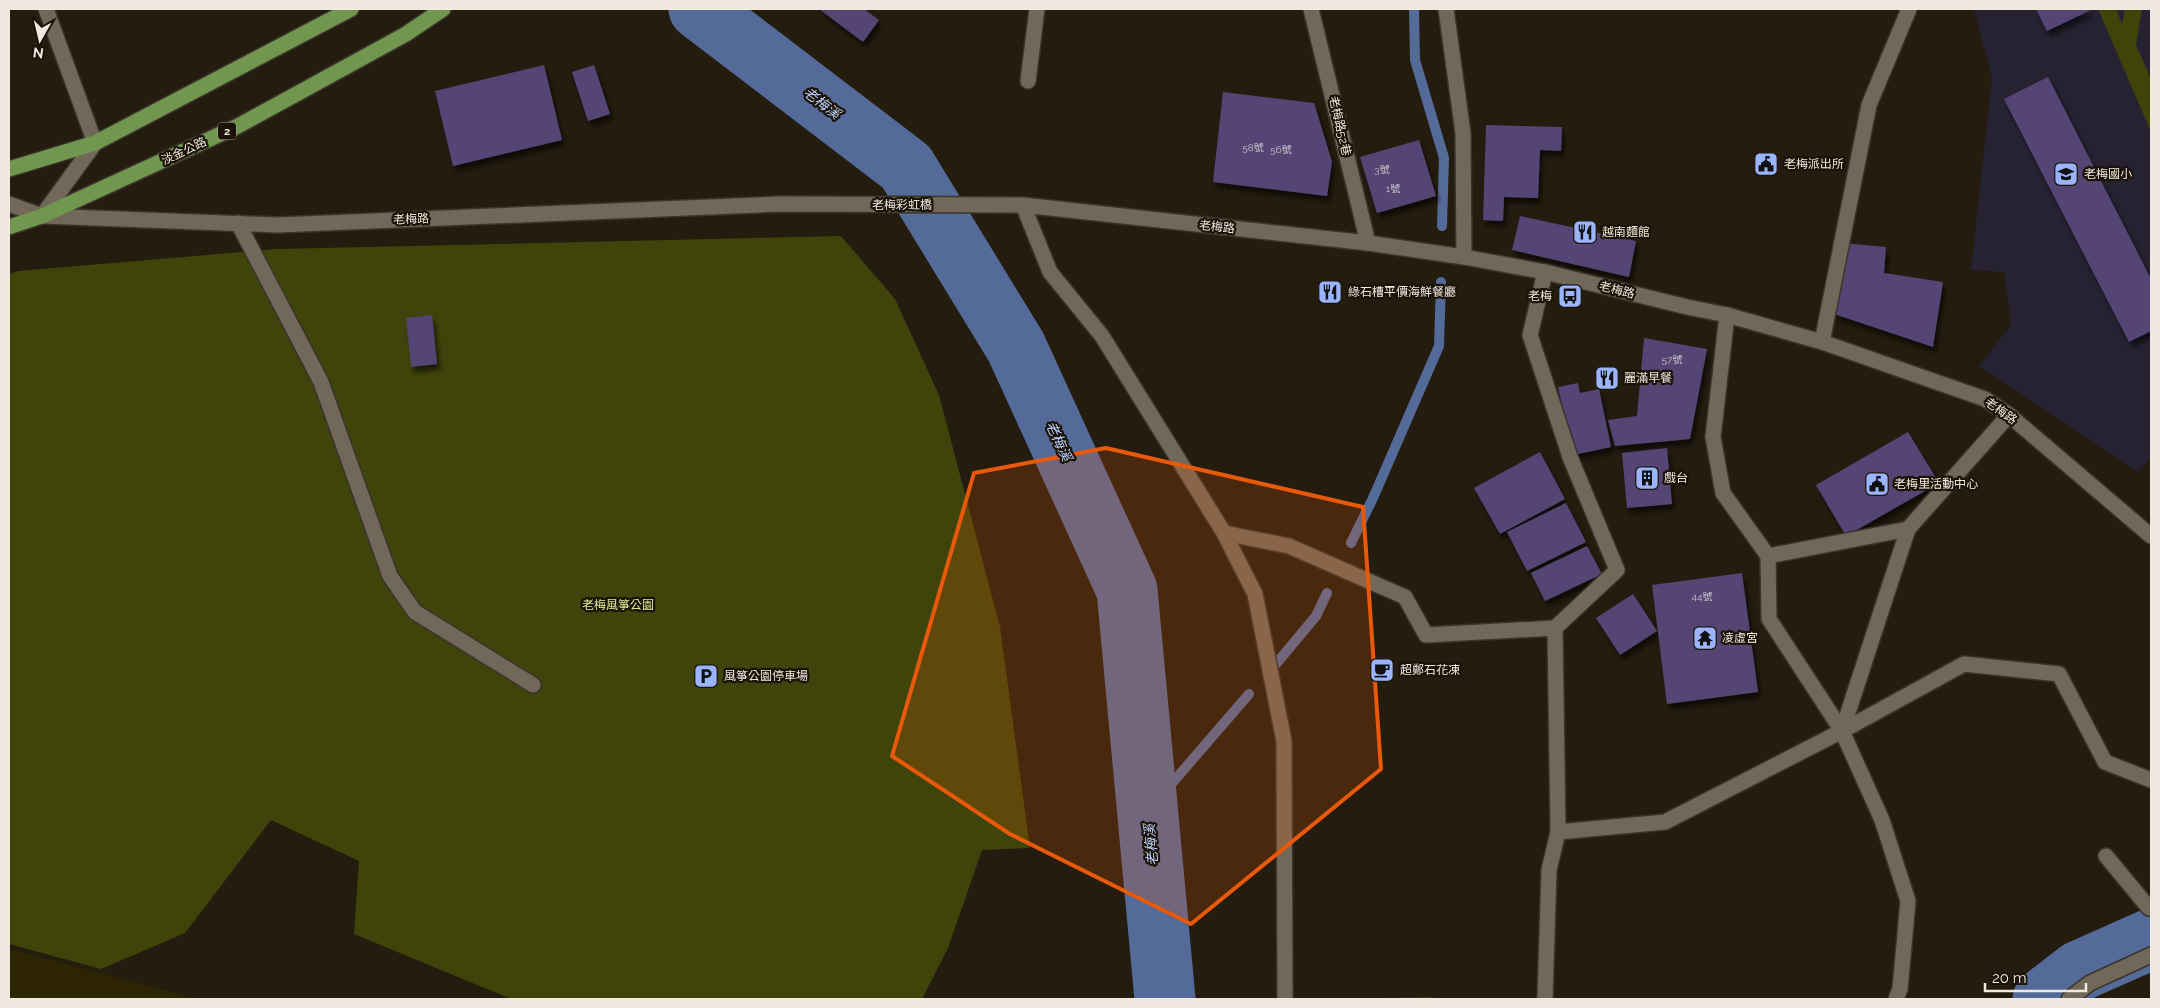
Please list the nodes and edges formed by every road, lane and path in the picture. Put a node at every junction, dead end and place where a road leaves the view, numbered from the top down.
1 (46, 9) edge
2 (351, 9) edge
3 (443, 9) edge
4 (1037, 9) edge
5 (1312, 9) edge
6 (1446, 9) edge
7 (1909, 9) edge
8 (1028, 81) dead end
9 (96, 143) junction
10 (9, 169) edge
11 (9, 204) edge
12 (780, 204) joint
13 (1023, 205) junction
14 (42, 216) junction
15 (238, 223) junction
16 (9, 227) edge
17 (1368, 243) junction
18 (1464, 257) junction
19 (1545, 272) junction
20 (1727, 315) junction
21 (1822, 342) junction
22 (2009, 414) junction
23 (1908, 529) junction
24 (1224, 533) junction
25 (2151, 536) edge
26 (1768, 556) junction
27 (1555, 628) junction
28 (533, 685) dead end
29 (1842, 731) junction
30 (2151, 780) edge
31 (1558, 832) junction
32 (2106, 856) dead end
33 (2151, 906) edge
34 (2151, 955) edge
35 (1285, 999) edge
36 (1545, 999) edge
37 (1896, 999) edge
38 (2069, 999) edge

1 - 9 street
2 - 9 main road
3 - 14 main road, 淡金公路 / 2
4 - 8 street
5 - 17 street, 老梅路52巷
6 - 18 street
7 - 21 street
9 - 10 main road
9 - 14 street
11 - 14 street, 老梅路
12 - 13 street, 老梅彩虹橋
12 - 15 street, 老梅路
13 - 17 street, 老梅路
13 - 24 street
14 - 15 street, 老梅路
14 - 16 main road, 淡金公路 / 2
15 - 28 street
17 - 18 street, 老梅路
18 - 19 street, 老梅路
19 - 20 street, 老梅路
19 - 27 street
20 - 21 street, 老梅路
20 - 26 street
21 - 22 street, 老梅路
22 - 23 street
22 - 25 street, 老梅路
23 - 26 street
23 - 29 street
24 - 27 street
24 - 35 street
26 - 29 street
27 - 31 street
29 - 30 street
29 - 31 street
29 - 37 street
31 - 36 street
32 - 33 street
34 - 38 street

